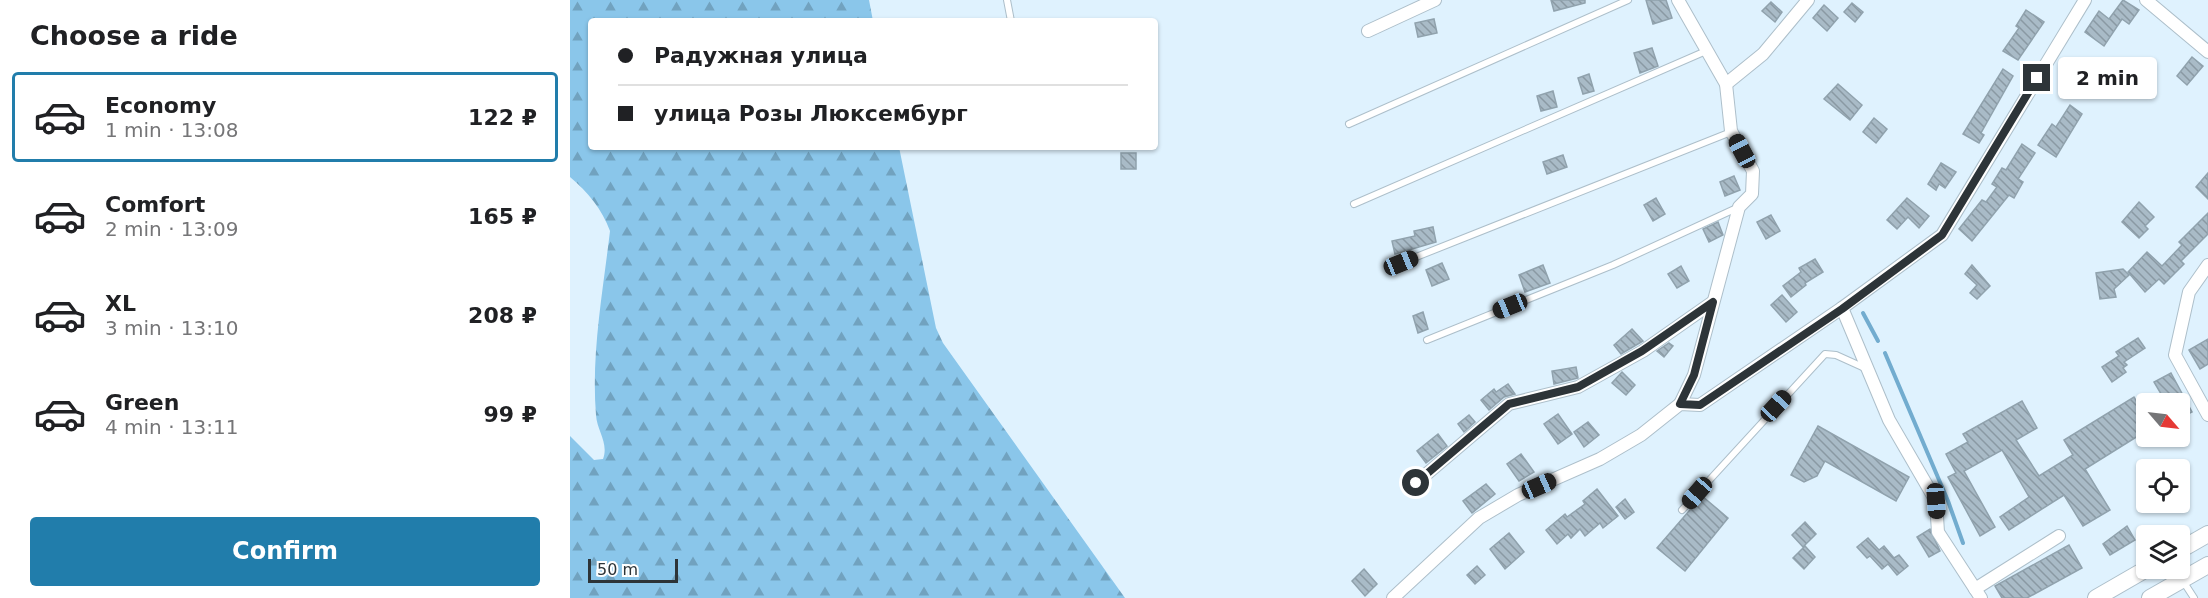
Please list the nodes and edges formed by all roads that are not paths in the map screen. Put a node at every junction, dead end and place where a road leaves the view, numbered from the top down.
1 (1006, 0) edge
2 (1435, 0) edge
3 (1628, 0) edge
4 (1678, 0) edge
5 (1808, 0) edge
6 (2085, 0) edge
7 (2146, 0) edge
8 (1010, 18) edge
9 (1368, 31) dead end
10 (1706, 51) junction
11 (2208, 52) edge
12 (1726, 84) junction
13 (1349, 124) dead end
14 (1731, 132) junction
15 (1354, 204) dead end
16 (1739, 207) junction
17 (1401, 263) dead end
18 (2208, 265) edge
19 (1713, 302) junction
20 (1842, 309) junction
21 (1427, 340) dead end
22 (1867, 369) junction
23 (1680, 404) junction
24 (2208, 415) edge
25 (1416, 483) dead end
26 (1682, 510) dead end
27 (2208, 534) edge
28 (2059, 536) dead end
29 (2190, 544) edge
30 (2208, 565) edge
31 (2136, 575) edge
32 (2182, 580) junction
33 (1978, 593) edge
34 (1393, 598) edge
35 (2097, 598) edge
36 (2150, 598) edge
37 (2194, 598) edge

1 - 8 lane
2 - 9 street
3 - 13 lane
4 - 10 street
5 - 12 street
6 - 20 street
7 - 11 street
10 - 12 street
10 - 15 lane
12 - 14 street
14 - 16 street
14 - 17 lane
16 - 19 street
16 - 21 lane
18 - 24 street
19 - 23 street
19 - 25 street
20 - 22 street
20 - 23 street
22 - 26 lane
22 - 33 street
23 - 34 street
27 - 29 main road
28 - 33 street
30 - 32 main road
31 - 35 main road
32 - 36 main road
32 - 37 lane

